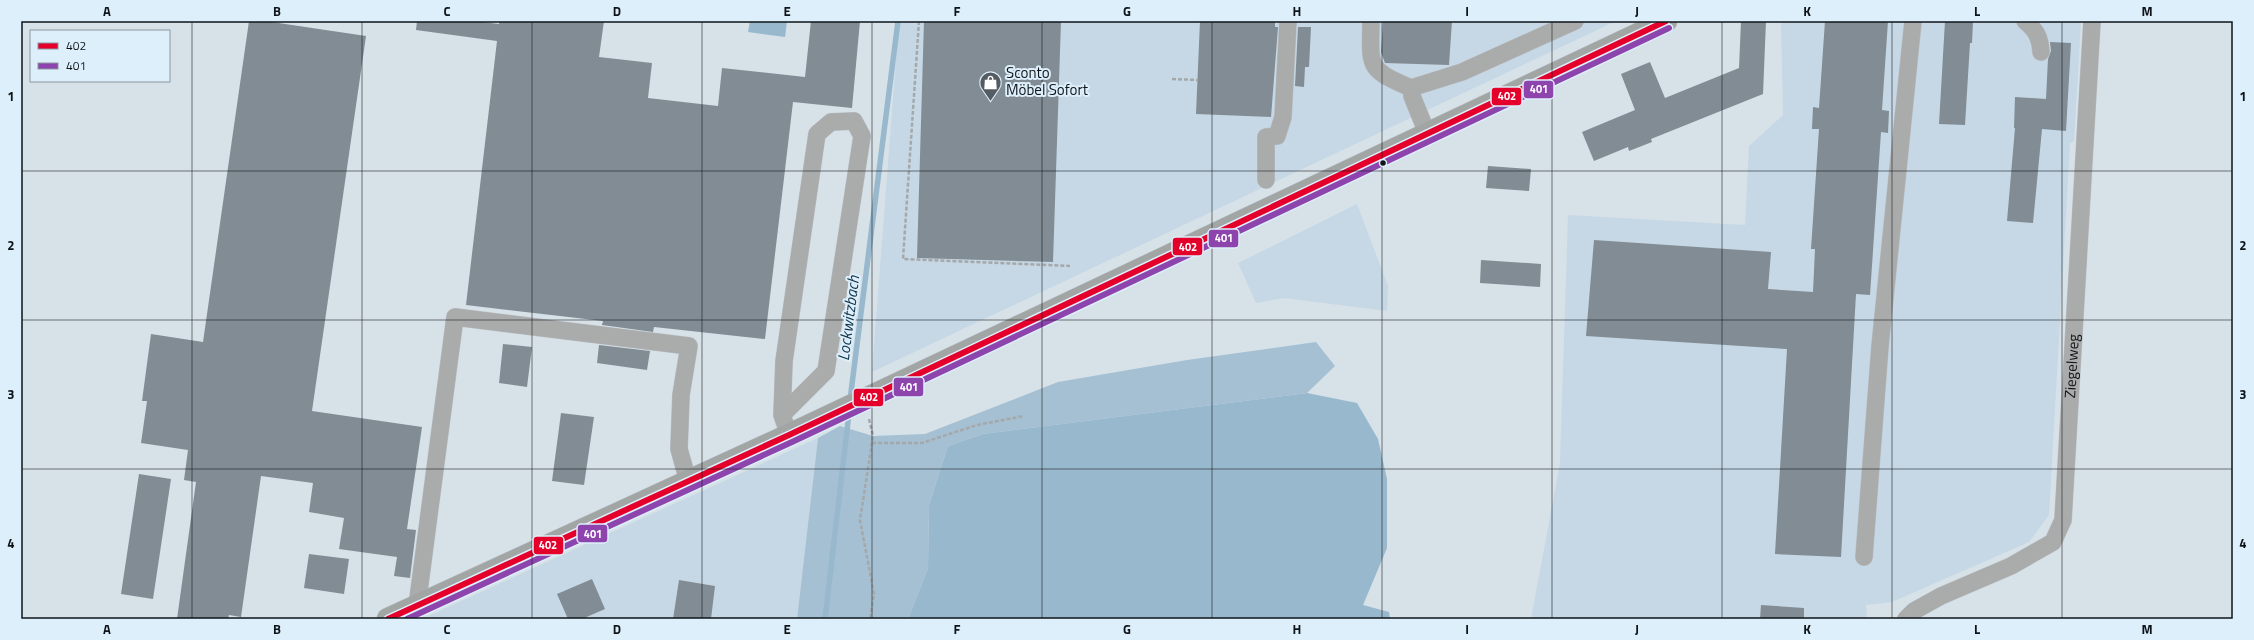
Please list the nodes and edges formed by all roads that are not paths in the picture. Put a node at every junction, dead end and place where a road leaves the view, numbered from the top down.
1 (1288, 21) edge
2 (1371, 21) edge
3 (1575, 21) edge
4 (1666, 21) edge
5 (1913, 21) edge
6 (2025, 21) edge
7 (2092, 21) edge
8 (2041, 52) dead end
9 (1411, 88) junction
10 (1427, 133) junction
11 (1266, 180) dead end
12 (786, 425) junction
13 (688, 481) junction
14 (1864, 557) dead end
15 (416, 606) junction
16 (388, 619) edge
17 (1906, 619) edge

1 - 11 street
2 - 9 street
3 - 9 street
4 - 10 main road
5 - 14 street
6 - 8 street
7 - 17 street, Ziegelweg
9 - 10 street
10 - 12 main road
12 - 12 street
12 - 13 main road
13 - 15 main road
13 - 15 street
15 - 16 main road

